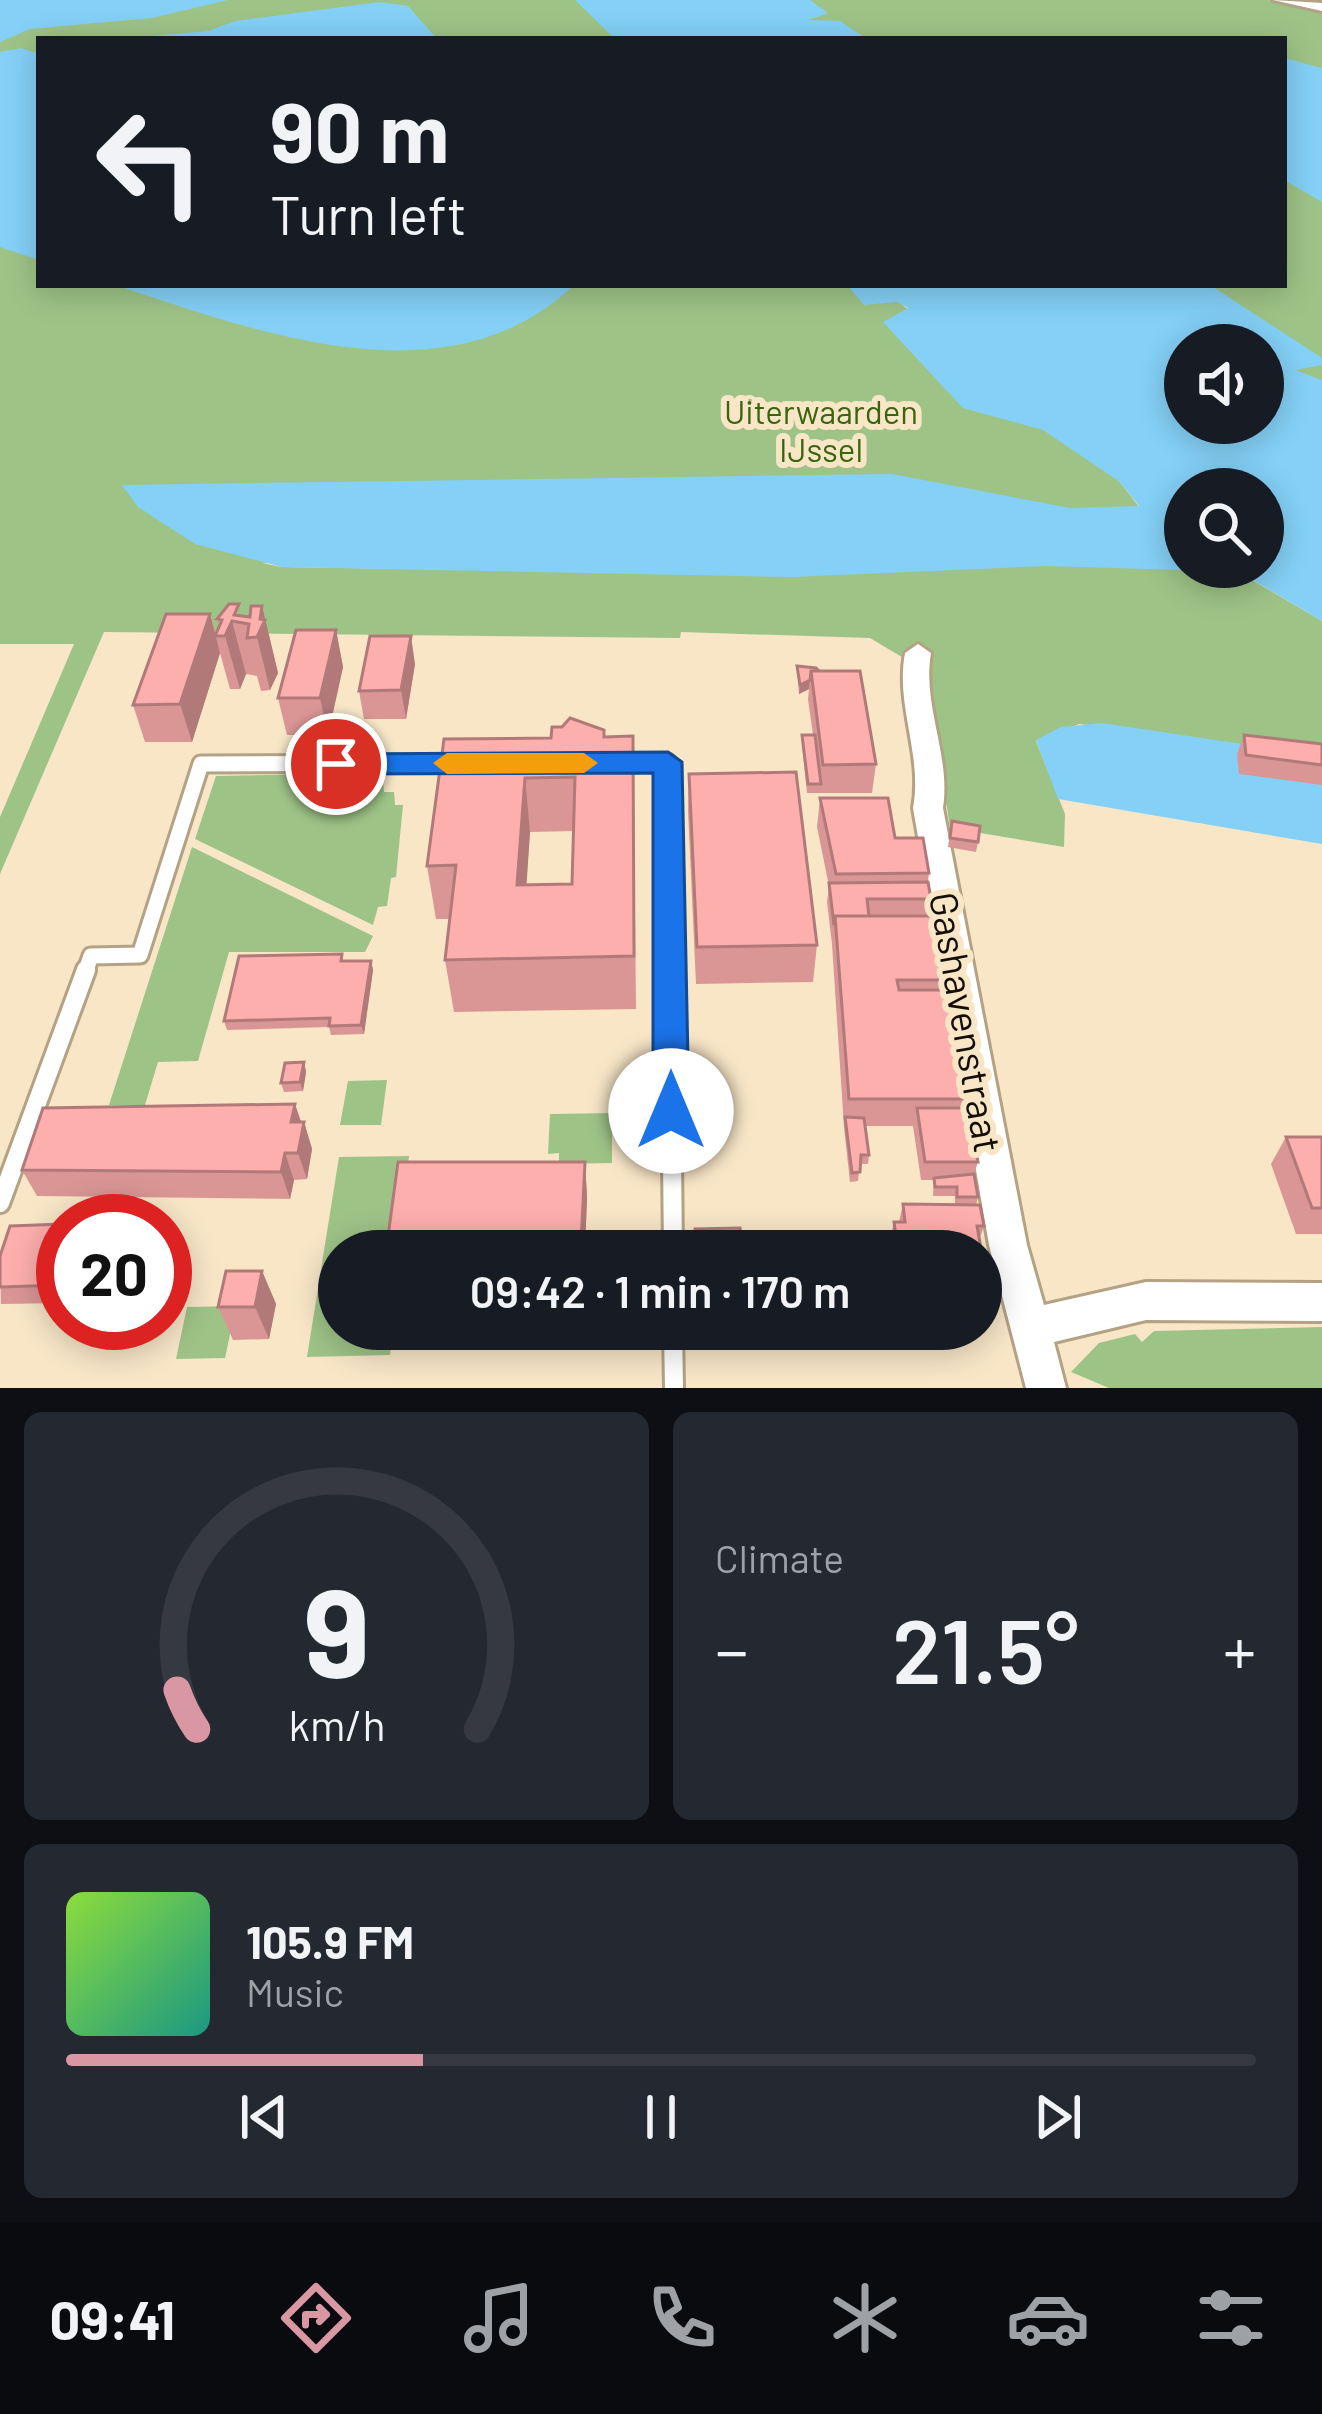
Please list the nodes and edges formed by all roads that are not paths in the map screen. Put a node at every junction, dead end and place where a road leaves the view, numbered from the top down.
1 (1280, 0) edge
2 (1322, 7) edge
3 (918, 653) dead end
4 (599, 763) edge
5 (466, 764) edge
6 (0, 1204) edge
7 (673, 1230) edge
8 (1322, 1302) edge
9 (1033, 1327) junction
10 (674, 1350) edge
11 (674, 1388) edge
12 (1046, 1388) edge

1 - 2 street
3 - 9 street, Gashavenstraat
4 - 7 lane
5 - 6 lane
8 - 9 street
9 - 12 street, Gashavenstraat
10 - 11 lane

